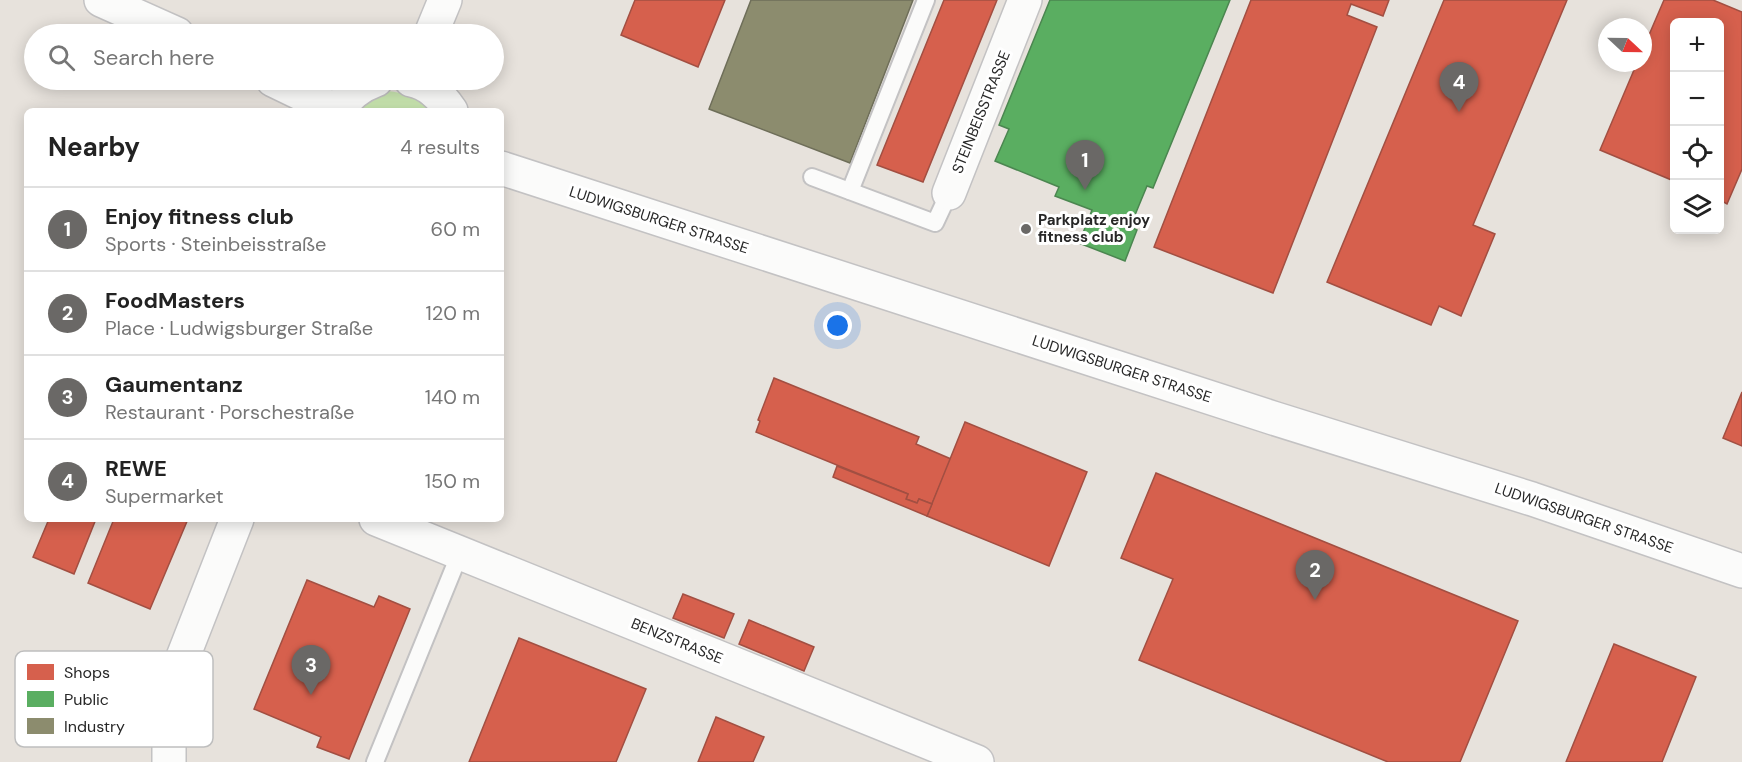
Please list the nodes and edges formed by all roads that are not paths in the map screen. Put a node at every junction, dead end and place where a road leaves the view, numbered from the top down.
1 (100, 0) edge
2 (445, 0) edge
3 (926, 0) edge
4 (1025, 0) edge
5 (154, 24) edge
6 (435, 24) edge
7 (294, 90) edge
8 (356, 90) edge
9 (432, 90) edge
10 (331, 108) edge
11 (340, 108) edge
12 (449, 108) edge
13 (504, 169) edge
14 (812, 177) dead end
15 (850, 191) junction
16 (949, 193) joint
17 (236, 522) edge
18 (383, 522) edge
19 (460, 553) junction
20 (1742, 571) edge
21 (185, 651) edge
22 (168, 747) edge
23 (168, 762) edge
24 (375, 762) edge
25 (977, 762) edge

1 - 5 main road
2 - 6 main road
3 - 15 lane
4 - 16 main road, STEINBEISSTRASSE
7 - 10 main road
8 - 11 main road
9 - 12 main road
13 - 20 main road, LUDWIGSBURGER STRASSE
14 - 15 lane
15 - 16 lane, STEINBEISSTRASSE
17 - 21 main road
18 - 19 main road, BENZSTRASSE
19 - 24 lane
19 - 25 main road, BENZSTRASSE
22 - 23 main road

